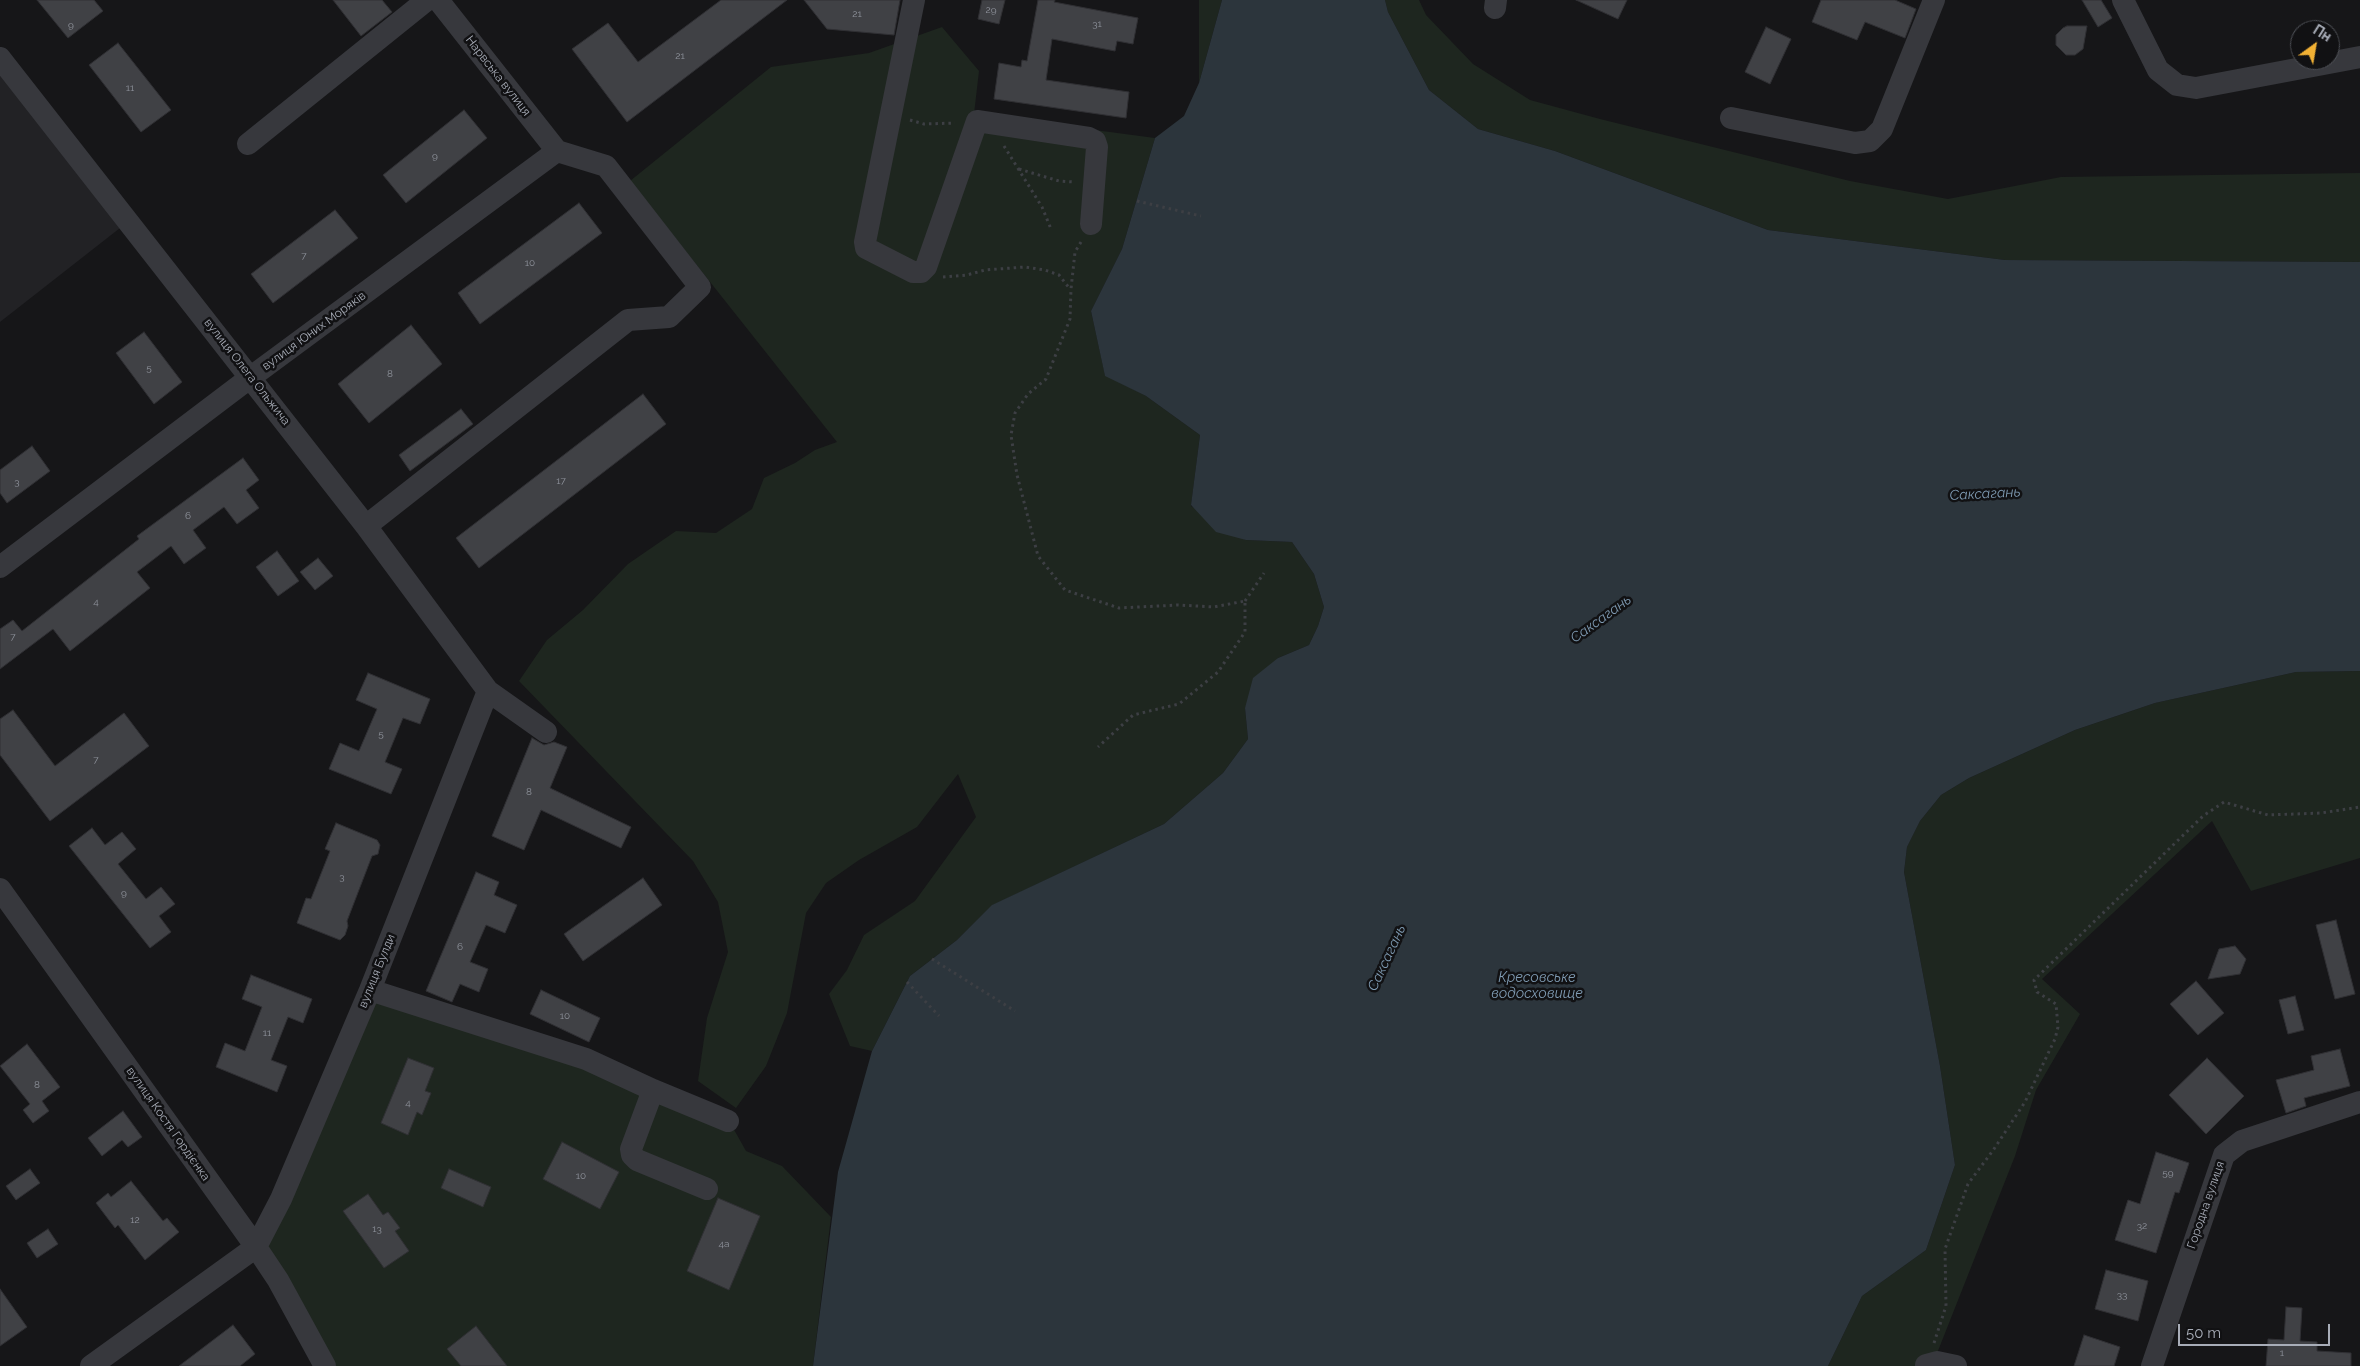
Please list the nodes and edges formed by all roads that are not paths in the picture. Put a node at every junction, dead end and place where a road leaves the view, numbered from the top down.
1 (427, 0) edge
2 (438, 0) edge
3 (914, 0) edge
4 (1934, 0) edge
5 (2123, 0) edge
6 (2360, 57) edge
7 (0, 58) edge
8 (1731, 118) dead end
9 (248, 144) dead end
10 (557, 152) junction
11 (1091, 224) road end
12 (251, 377) junction
13 (366, 526) junction
14 (0, 567) edge
15 (488, 691) junction
16 (546, 732) dead end
17 (0, 889) edge
18 (370, 990) junction
19 (653, 1090) junction
20 (2360, 1102) edge
21 (728, 1121) dead end
22 (707, 1189) dead end
23 (256, 1247) junction
24 (1926, 1365) edge
25 (91, 1366) edge
26 (325, 1366) edge
27 (1956, 1366) edge
28 (2152, 1366) edge

1 - 9 street
2 - 10 street, Нарвська вулиця
3 - 11 street
4 - 8 street
5 - 6 street
7 - 12 street, вулиця Олега Ольжича
10 - 12 street, вулиця Юних Моряків
10 - 13 street
12 - 13 street, вулиця Олега Ольжича
12 - 14 street, вулиця Юних Моряків
13 - 15 street, вулиця Олега Ольжича
15 - 16 street, вулиця Олега Ольжича
15 - 18 street, вулиця Булди
17 - 23 street, вулиця Костя Гордієнка
18 - 19 street
18 - 23 street, вулиця Булди
19 - 21 street
19 - 22 street
20 - 28 street, Городна вулиця
23 - 25 street
23 - 26 street, вулиця Костя Гордієнка
24 - 27 street

